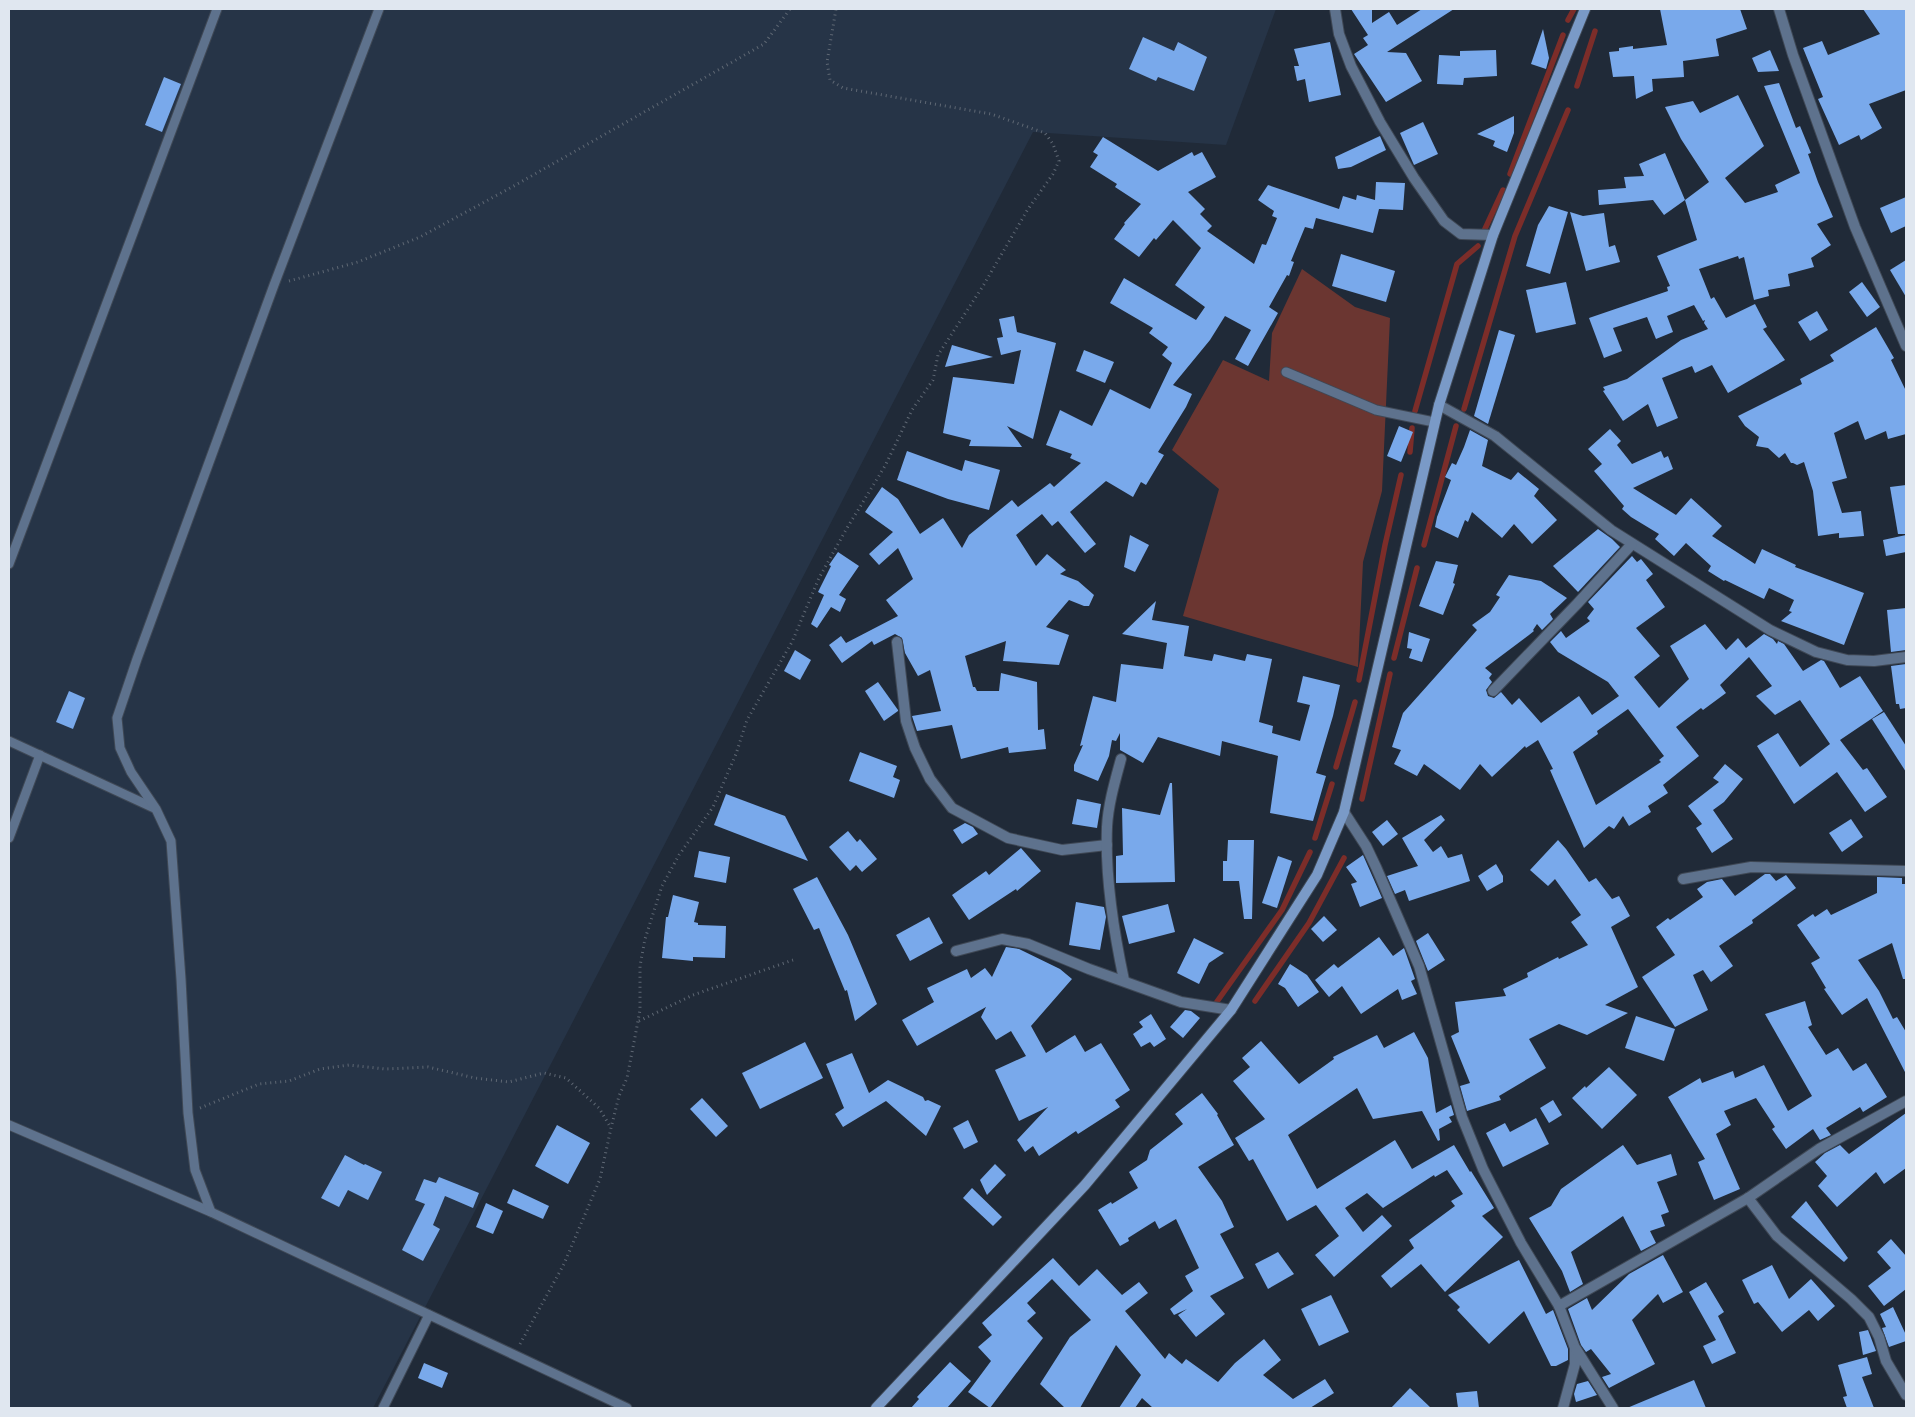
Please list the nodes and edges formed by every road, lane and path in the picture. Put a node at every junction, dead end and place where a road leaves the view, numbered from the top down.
1 (217, 9) edge
2 (379, 9) edge
3 (790, 9) edge
4 (836, 9) edge
5 (1335, 9) edge
6 (1585, 9) edge
7 (1779, 9) edge
8 (1493, 235) junction
9 (274, 285) junction
10 (1906, 346) edge
11 (1286, 372) dead end
12 (1439, 405) junction
13 (1434, 422) junction
14 (1632, 544) junction
15 (9, 564) edge
16 (897, 642) dead end
17 (1906, 657) edge
18 (1493, 691) dead end
19 (9, 741) edge
20 (40, 755) junction
21 (1121, 759) dead end
22 (156, 809) junction
23 (1344, 812) junction
24 (9, 838) edge
25 (1107, 845) junction
26 (1906, 872) edge
27 (1683, 879) dead end
28 (956, 951) dead end
29 (793, 960) dead end
30 (1124, 980) junction
31 (1232, 1010) junction
32 (638, 1021) junction
33 (1906, 1100) edge
34 (188, 1113) junction
35 (9, 1125) edge
36 (611, 1128) junction
37 (1748, 1198) junction
38 (211, 1212) junction
39 (1559, 1306) junction
40 (429, 1315) junction
41 (1575, 1348) junction
42 (513, 1355) junction
43 (1906, 1395) edge
44 (383, 1408) edge
45 (627, 1408) edge
46 (876, 1408) edge
47 (1563, 1408) edge
48 (1613, 1408) edge

1 - 15 lane
2 - 9 lane
3 - 9 path
4 - 32 path
5 - 8 street
6 - 8 main road
7 - 10 street
8 - 12 main road
9 - 22 lane
11 - 13 lane
12 - 13 main road
12 - 14 street
13 - 23 main road
14 - 17 street
14 - 18 street
16 - 25 street
19 - 20 lane
20 - 22 lane
20 - 24 lane
21 - 25 street
22 - 34 lane
23 - 31 main road
23 - 39 street
25 - 30 street
26 - 27 street
28 - 30 street
29 - 32 path
30 - 31 street
31 - 46 main road
32 - 36 path
33 - 37 street
34 - 36 path
34 - 38 lane
35 - 38 lane
36 - 42 path
37 - 39 street
37 - 43 street
38 - 40 lane
39 - 41 street
40 - 42 lane
40 - 44 lane
41 - 47 street
41 - 48 street
42 - 45 lane

